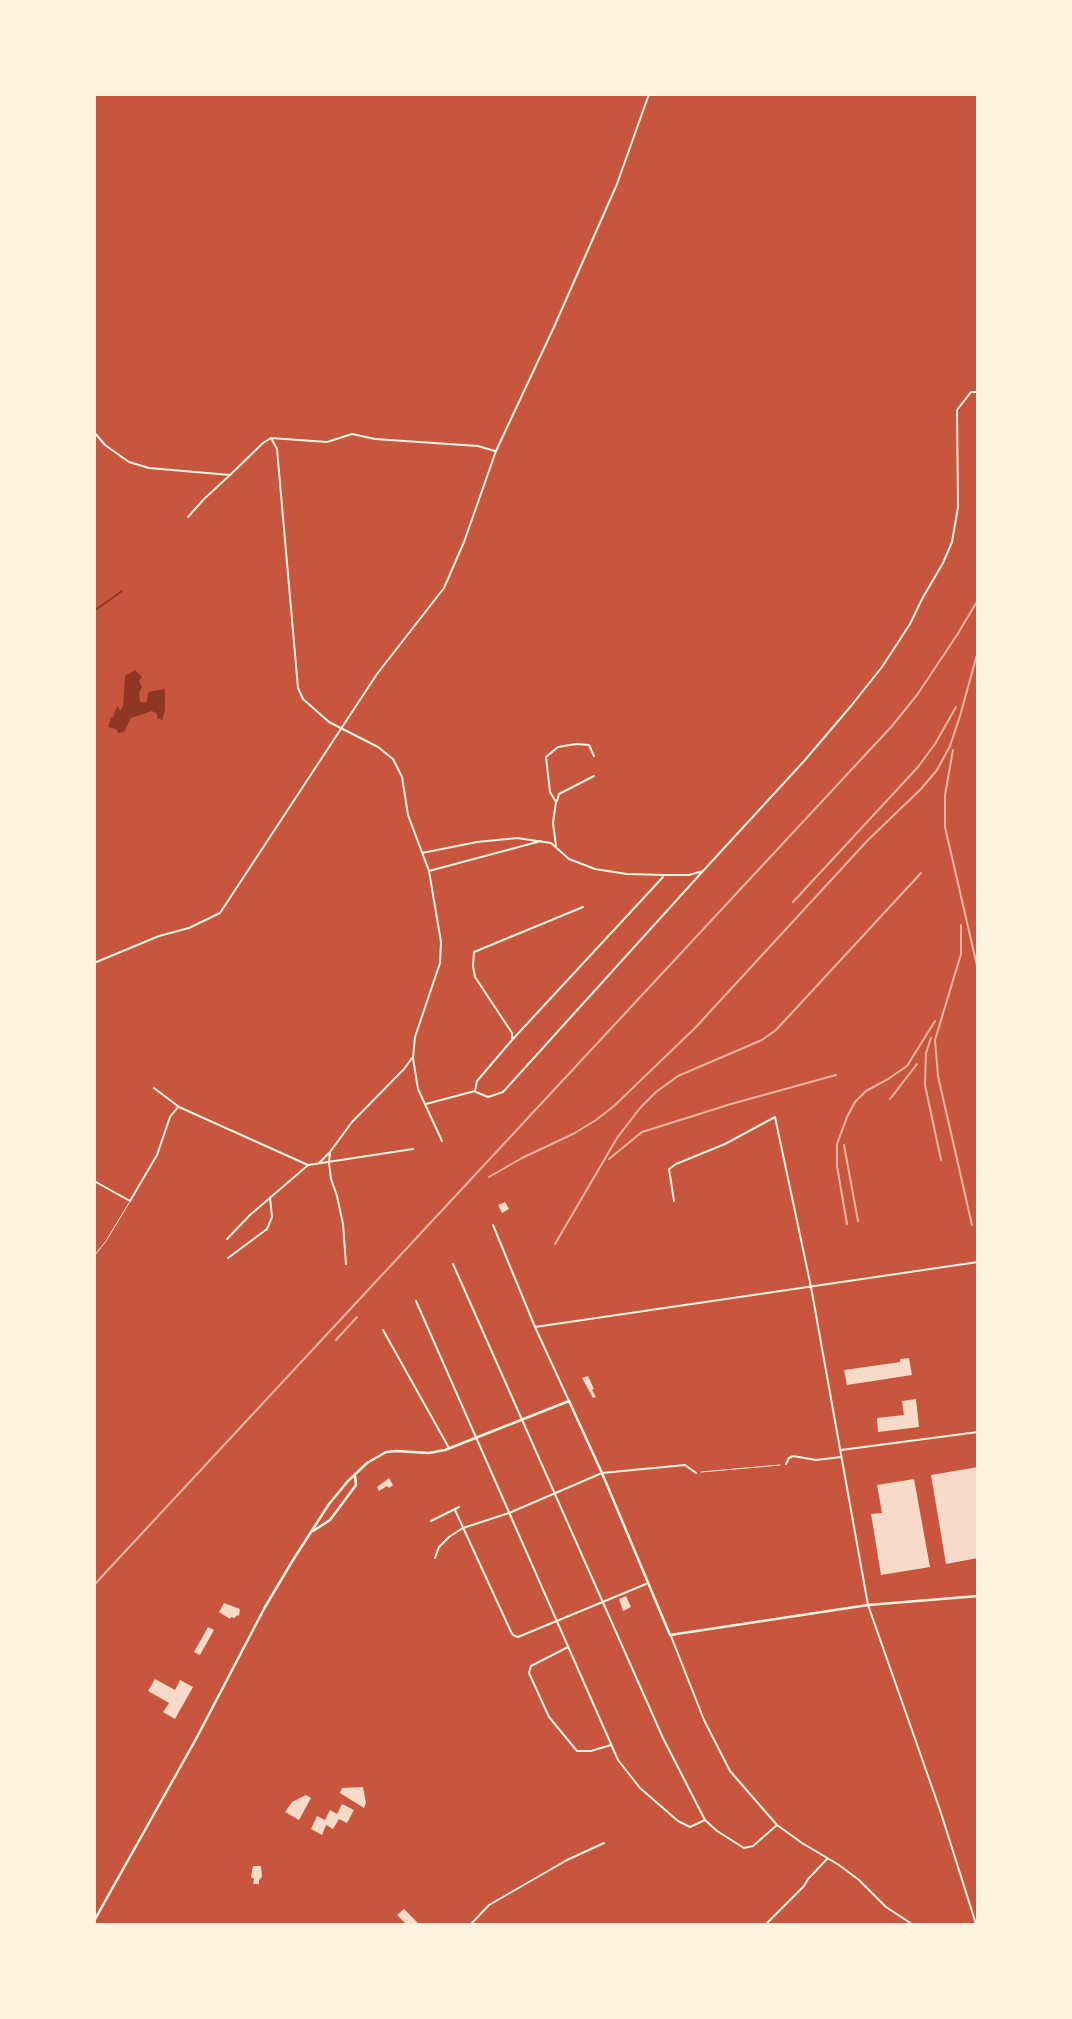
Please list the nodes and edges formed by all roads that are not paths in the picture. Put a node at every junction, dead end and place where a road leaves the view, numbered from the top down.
1 (649, 94) edge
2 (978, 392) edge
3 (94, 432) edge
4 (271, 438) junction
5 (496, 451) junction
6 (230, 475) junction
7 (188, 517) dead end
8 (341, 729) junction
9 (594, 756) dead end
10 (594, 776) dead end
11 (556, 802) junction
12 (542, 841) junction
13 (556, 847) junction
14 (422, 853) junction
15 (429, 871) junction
16 (703, 871) junction
17 (665, 875) junction
18 (583, 907) dead end
19 (94, 963) edge
20 (512, 1040) junction
21 (412, 1058) junction
22 (154, 1087) dead end
23 (475, 1091) junction
24 (425, 1104) junction
25 (179, 1107) junction
26 (442, 1140) dead end
27 (412, 1149) dead end
28 (330, 1152) junction
29 (319, 1163) junction
30 (329, 1163) junction
31 (308, 1165) junction
32 (94, 1181) edge
33 (269, 1197) junction
34 (130, 1201) junction
35 (674, 1201) dead end
36 (493, 1225) dead end
37 (227, 1239) dead end
38 (94, 1256) edge
39 (228, 1258) dead end
40 (978, 1262) edge
41 (346, 1264) dead end
42 (453, 1264) dead end
43 (811, 1287) junction
44 (416, 1301) dead end
45 (535, 1327) junction
46 (383, 1330) dead end
47 (569, 1401) junction
48 (522, 1420) junction
49 (978, 1432) edge
50 (477, 1438) junction
51 (450, 1449) junction
52 (841, 1450) junction
53 (842, 1457) junction
54 (786, 1464) road end
55 (602, 1473) junction
56 (696, 1473) road end
57 (355, 1476) junction
58 (555, 1492) junction
59 (460, 1507) dead end
60 (455, 1510) junction
61 (509, 1513) junction
62 (431, 1521) dead end
63 (463, 1528) junction
64 (310, 1533) junction
65 (435, 1558) dead end
66 (649, 1582) junction
67 (978, 1596) edge
68 (603, 1602) junction
69 (869, 1605) junction
70 (558, 1621) junction
71 (670, 1634) junction
72 (569, 1647) junction
73 (612, 1745) junction
74 (705, 1820) junction
75 (777, 1825) junction
76 (604, 1843) dead end
77 (828, 1858) junction
78 (94, 1921) edge
79 (471, 1924) edge
80 (766, 1924) edge
81 (912, 1924) edge
82 (975, 1924) edge

1 - 5 street
2 - 16 street
3 - 6 street
4 - 5 street
4 - 6 street
4 - 8 street
5 - 8 street
6 - 7 street
8 - 14 street
8 - 19 street
9 - 11 street
10 - 11 street
11 - 13 street
12 - 13 street
12 - 14 street
12 - 15 street
13 - 17 street
14 - 15 street
15 - 21 street
16 - 17 street
16 - 23 street
17 - 20 street
18 - 20 street
20 - 23 street
21 - 24 street
21 - 28 street
22 - 25 street
23 - 24 street
24 - 26 street
25 - 31 street
25 - 34 street
27 - 30 street
28 - 29 street
28 - 30 street
29 - 30 street
29 - 31 street
30 - 41 street
31 - 33 street
32 - 34 street
33 - 37 street
33 - 39 street
34 - 38 lane
35 - 43 street
36 - 45 street
40 - 43 street
42 - 48 street
43 - 45 street
43 - 52 street
44 - 50 street
45 - 47 street
46 - 51 street
47 - 48 main road
47 - 55 main road
48 - 50 main road
48 - 58 street
49 - 52 street
50 - 51 main road
50 - 61 street
51 - 57 main road
52 - 53 street
53 - 54 street
53 - 69 street
55 - 56 street
55 - 58 street
55 - 66 main road
57 - 64 main road
57 - 64 main road
58 - 61 street
58 - 68 street
59 - 60 street
60 - 62 street
60 - 63 street
61 - 63 street
61 - 70 street
63 - 65 street
63 - 70 street
64 - 78 main road
66 - 68 street
66 - 71 main road
67 - 69 main road
68 - 70 street
68 - 74 street
69 - 71 main road
69 - 82 street
70 - 72 street
71 - 75 street
72 - 73 street
72 - 73 street
73 - 74 street
74 - 75 street
75 - 77 street
76 - 79 street
77 - 80 street
77 - 81 street

